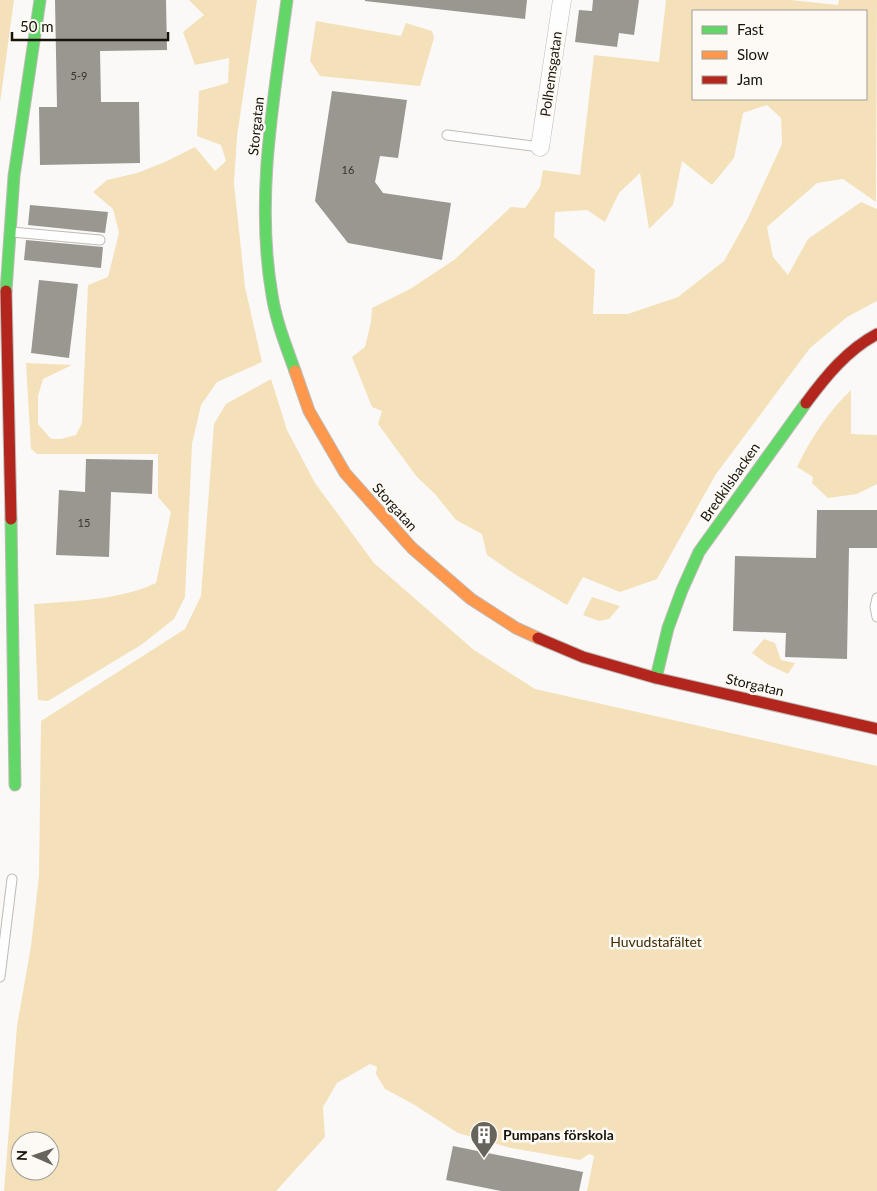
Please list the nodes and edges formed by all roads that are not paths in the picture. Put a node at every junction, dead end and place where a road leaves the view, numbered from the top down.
1 (40, 0) edge
2 (287, 0) edge
3 (562, 0) edge
4 (446, 135) dead end
5 (540, 147) joint
6 (10, 231) junction
7 (100, 240) dead end
8 (877, 334) edge
9 (877, 598) edge
10 (877, 617) edge
11 (656, 678) junction
12 (877, 729) edge
13 (14, 785) dead end
14 (12, 879) dead end
15 (0, 977) edge

1 - 6 street
2 - 11 street, Storgatan
3 - 5 street, Polhemsgatan
4 - 5 lane
6 - 7 lane
6 - 13 street
8 - 11 street, Bredkilsbacken
9 - 10 lane
11 - 12 street, Storgatan
14 - 15 lane

